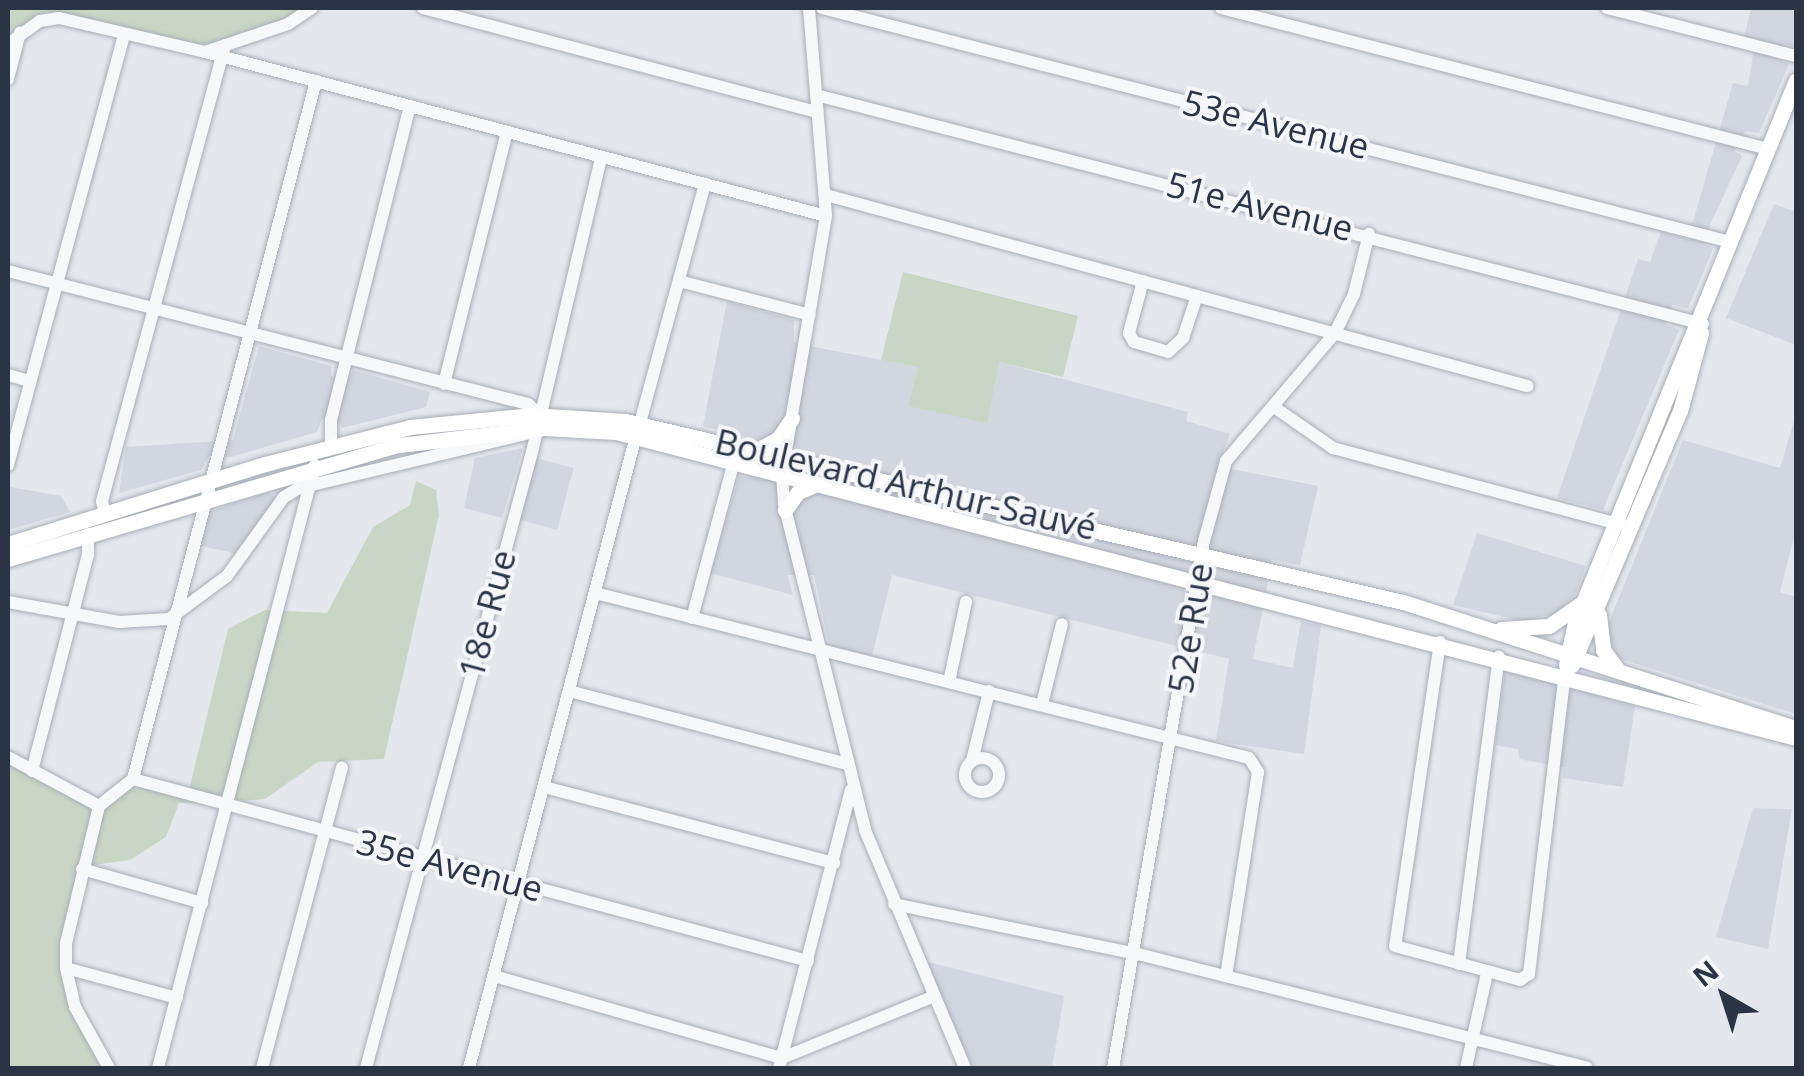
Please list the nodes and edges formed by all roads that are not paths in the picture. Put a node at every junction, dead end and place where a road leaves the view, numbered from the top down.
1 (312, 8) edge
2 (422, 8) edge
3 (809, 8) edge
4 (822, 8) edge
5 (1221, 8) edge
6 (1607, 8) edge
7 (20, 33) junction
8 (124, 34) junction
9 (8, 44) edge
10 (224, 51) junction
11 (1796, 56) edge
12 (8, 79) edge
13 (1796, 80) edge
14 (316, 81) junction
15 (816, 94) junction
16 (410, 106) junction
17 (818, 112) junction
18 (508, 132) junction
19 (1768, 149) junction
20 (601, 157) junction
21 (705, 184) junction
22 (826, 195) junction
23 (826, 216) junction
24 (1369, 234) junction
25 (1730, 242) junction
26 (8, 271) edge
27 (679, 281) junction
28 (1143, 281) junction
29 (56, 282) junction
30 (1197, 296) junction
31 (153, 310) junction
32 (810, 315) junction
33 (1700, 323) junction
34 (1334, 333) junction
35 (251, 335) junction
36 (346, 360) junction
37 (8, 375) edge
38 (29, 381) junction
39 (444, 384) junction
40 (1526, 386) dead end
41 (1274, 407) junction
42 (792, 418) junction
43 (538, 422) junction
44 (638, 430) junction
45 (331, 446) junction
46 (758, 450) junction
47 (734, 461) junction
48 (315, 465) junction
49 (8, 466) edge
50 (784, 466) junction
51 (212, 481) junction
52 (314, 483) junction
53 (818, 484) junction
54 (208, 498) junction
55 (786, 510) junction
56 (105, 514) junction
57 (1615, 523) junction
58 (1633, 528) junction
59 (88, 534) junction
60 (8, 544) edge
61 (1202, 553) junction
62 (8, 559) edge
63 (1199, 580) junction
64 (595, 592) junction
65 (1584, 600) junction
66 (8, 602) edge
67 (966, 602) dead end
68 (1599, 611) junction
69 (72, 614) junction
70 (176, 615) junction
71 (692, 618) junction
72 (1062, 624) dead end
73 (1492, 630) junction
74 (1440, 642) junction
75 (820, 652) junction
76 (1499, 656) junction
77 (1572, 657) junction
78 (1566, 674) junction
79 (1622, 674) junction
80 (948, 682) junction
81 (569, 691) junction
82 (988, 691) junction
83 (1042, 704) junction
84 (1796, 728) edge
85 (1172, 734) junction
86 (1796, 738) edge
87 (8, 757) edge
88 (972, 761) dead end
89 (847, 764) junction
90 (342, 766) dead end
91 (32, 770) junction
92 (133, 779) junction
93 (852, 783) junction
94 (544, 786) junction
95 (228, 805) junction
96 (100, 806) junction
97 (325, 831) junction
98 (868, 839) junction
99 (840, 841) junction
100 (422, 857) junction
101 (834, 863) junction
102 (82, 870) junction
103 (518, 883) junction
104 (202, 903) junction
105 (894, 904) junction
106 (1138, 954) junction
107 (808, 961) junction
108 (1458, 964) junction
109 (66, 968) junction
110 (1487, 972) junction
111 (494, 976) junction
112 (1226, 976) junction
113 (932, 996) junction
114 (177, 998) junction
115 (1472, 1040) junction
116 (783, 1065) edge
117 (103, 1066) edge
118 (1112, 1067) edge
119 (158, 1068) edge
120 (262, 1068) edge
121 (366, 1068) edge
122 (469, 1068) edge
123 (965, 1068) edge
124 (1466, 1068) edge
125 (1587, 1068) edge

1 - 10 street
2 - 17 street
3 - 15 street
4 - 25 street, 53e Avenue
5 - 19 street
6 - 11 street
7 - 8 street
7 - 9 street
7 - 12 street
8 - 10 street
8 - 29 street
10 - 14 street
10 - 31 street
13 - 19 main road
14 - 16 street
14 - 35 street
15 - 17 street
15 - 24 street, 51e Avenue
16 - 18 street
16 - 36 street
17 - 22 street
18 - 20 street
18 - 39 street
19 - 25 main road
20 - 21 street
20 - 43 street, 18e Rue
21 - 23 street
21 - 27 street
22 - 23 street
22 - 28 street
23 - 32 street
24 - 33 street, 51e Avenue
24 - 34 street, 52e Rue
25 - 33 main road
26 - 29 street
27 - 32 street
27 - 44 street
28 - 30 street
28 - 30 street
29 - 31 street
29 - 38 street
30 - 34 street
31 - 35 street
31 - 56 street
32 - 42 street
33 - 57 main road
33 - 58 main road
34 - 40 street
34 - 41 street, 52e Rue
35 - 36 street
35 - 51 street
36 - 39 street
36 - 45 street
37 - 38 street
38 - 49 street
39 - 43 street
41 - 57 street
41 - 61 street, 52e Rue
42 - 46 main road
42 - 50 street
43 - 44 main road, Boulevard Arthur-Sauvé
43 - 45 main road, Boulevard Arthur-Sauvé
43 - 48 main road, Boulevard Arthur-Sauvé
43 - 52 street
43 - 100 street, 18e Rue
44 - 46 main road, Boulevard Arthur-Sauvé
44 - 47 main road, Boulevard Arthur-Sauvé
44 - 64 street
45 - 51 main road, Boulevard Arthur-Sauvé
46 - 50 main road, Boulevard Arthur-Sauvé
47 - 50 main road, Boulevard Arthur-Sauvé
47 - 71 street
48 - 52 street
48 - 54 main road, Boulevard Arthur-Sauvé
50 - 53 main road, Boulevard Arthur-Sauvé
50 - 55 street
50 - 61 main road, Boulevard Arthur-Sauvé
51 - 54 street
51 - 56 main road, Boulevard Arthur-Sauvé
52 - 70 street
52 - 95 street
53 - 55 main road
53 - 63 main road, Boulevard Arthur-Sauvé
54 - 59 main road, Boulevard Arthur-Sauvé
54 - 70 street
55 - 75 street
56 - 60 main road, Boulevard Arthur-Sauvé
57 - 58 street
57 - 65 main road
58 - 68 main road
59 - 62 main road, Boulevard Arthur-Sauvé
59 - 69 street
61 - 63 street, 52e Rue
61 - 73 main road, Boulevard Arthur-Sauvé
63 - 74 main road, Boulevard Arthur-Sauvé
63 - 85 street, 52e Rue
64 - 71 street
64 - 81 street
65 - 73 main road
65 - 77 main road
66 - 69 street
67 - 80 street
68 - 77 main road
68 - 79 main road
69 - 70 street
69 - 91 street
70 - 92 street
71 - 75 street
72 - 83 street
73 - 77 main road, Boulevard Arthur-Sauvé
74 - 76 main road, Boulevard Arthur-Sauvé
74 - 108 street
75 - 80 street
75 - 89 street
76 - 78 main road, Boulevard Arthur-Sauvé
76 - 108 street
77 - 78 main road
77 - 79 main road, Boulevard Arthur-Sauvé
78 - 86 main road, Boulevard Arthur-Sauvé
78 - 110 street
79 - 84 main road, Boulevard Arthur-Sauvé
80 - 82 street
81 - 89 street
81 - 94 street
82 - 83 street
82 - 88 street
83 - 85 street
85 - 106 street, 52e Rue
85 - 112 street
87 - 91 street
89 - 93 street
90 - 97 street
91 - 96 street
92 - 95 street, 35e Avenue
92 - 96 street
93 - 98 street
93 - 99 street
94 - 101 street
94 - 103 street
95 - 97 street, 35e Avenue
95 - 104 street
96 - 102 street
97 - 100 street, 35e Avenue
97 - 120 street
98 - 99 street
98 - 105 street
99 - 101 street
100 - 103 street, 35e Avenue
100 - 121 street, 18e Rue
101 - 107 street
102 - 104 street
102 - 109 street
103 - 107 street, 35e Avenue
103 - 111 street
104 - 114 street
105 - 106 street
105 - 113 street
106 - 112 street
106 - 118 street, 52e Rue
107 - 116 street
108 - 110 street
109 - 114 street
109 - 117 street
110 - 115 street
111 - 116 street
111 - 122 street
112 - 115 street
113 - 116 street
113 - 123 street
114 - 119 street
115 - 124 street
115 - 125 street

